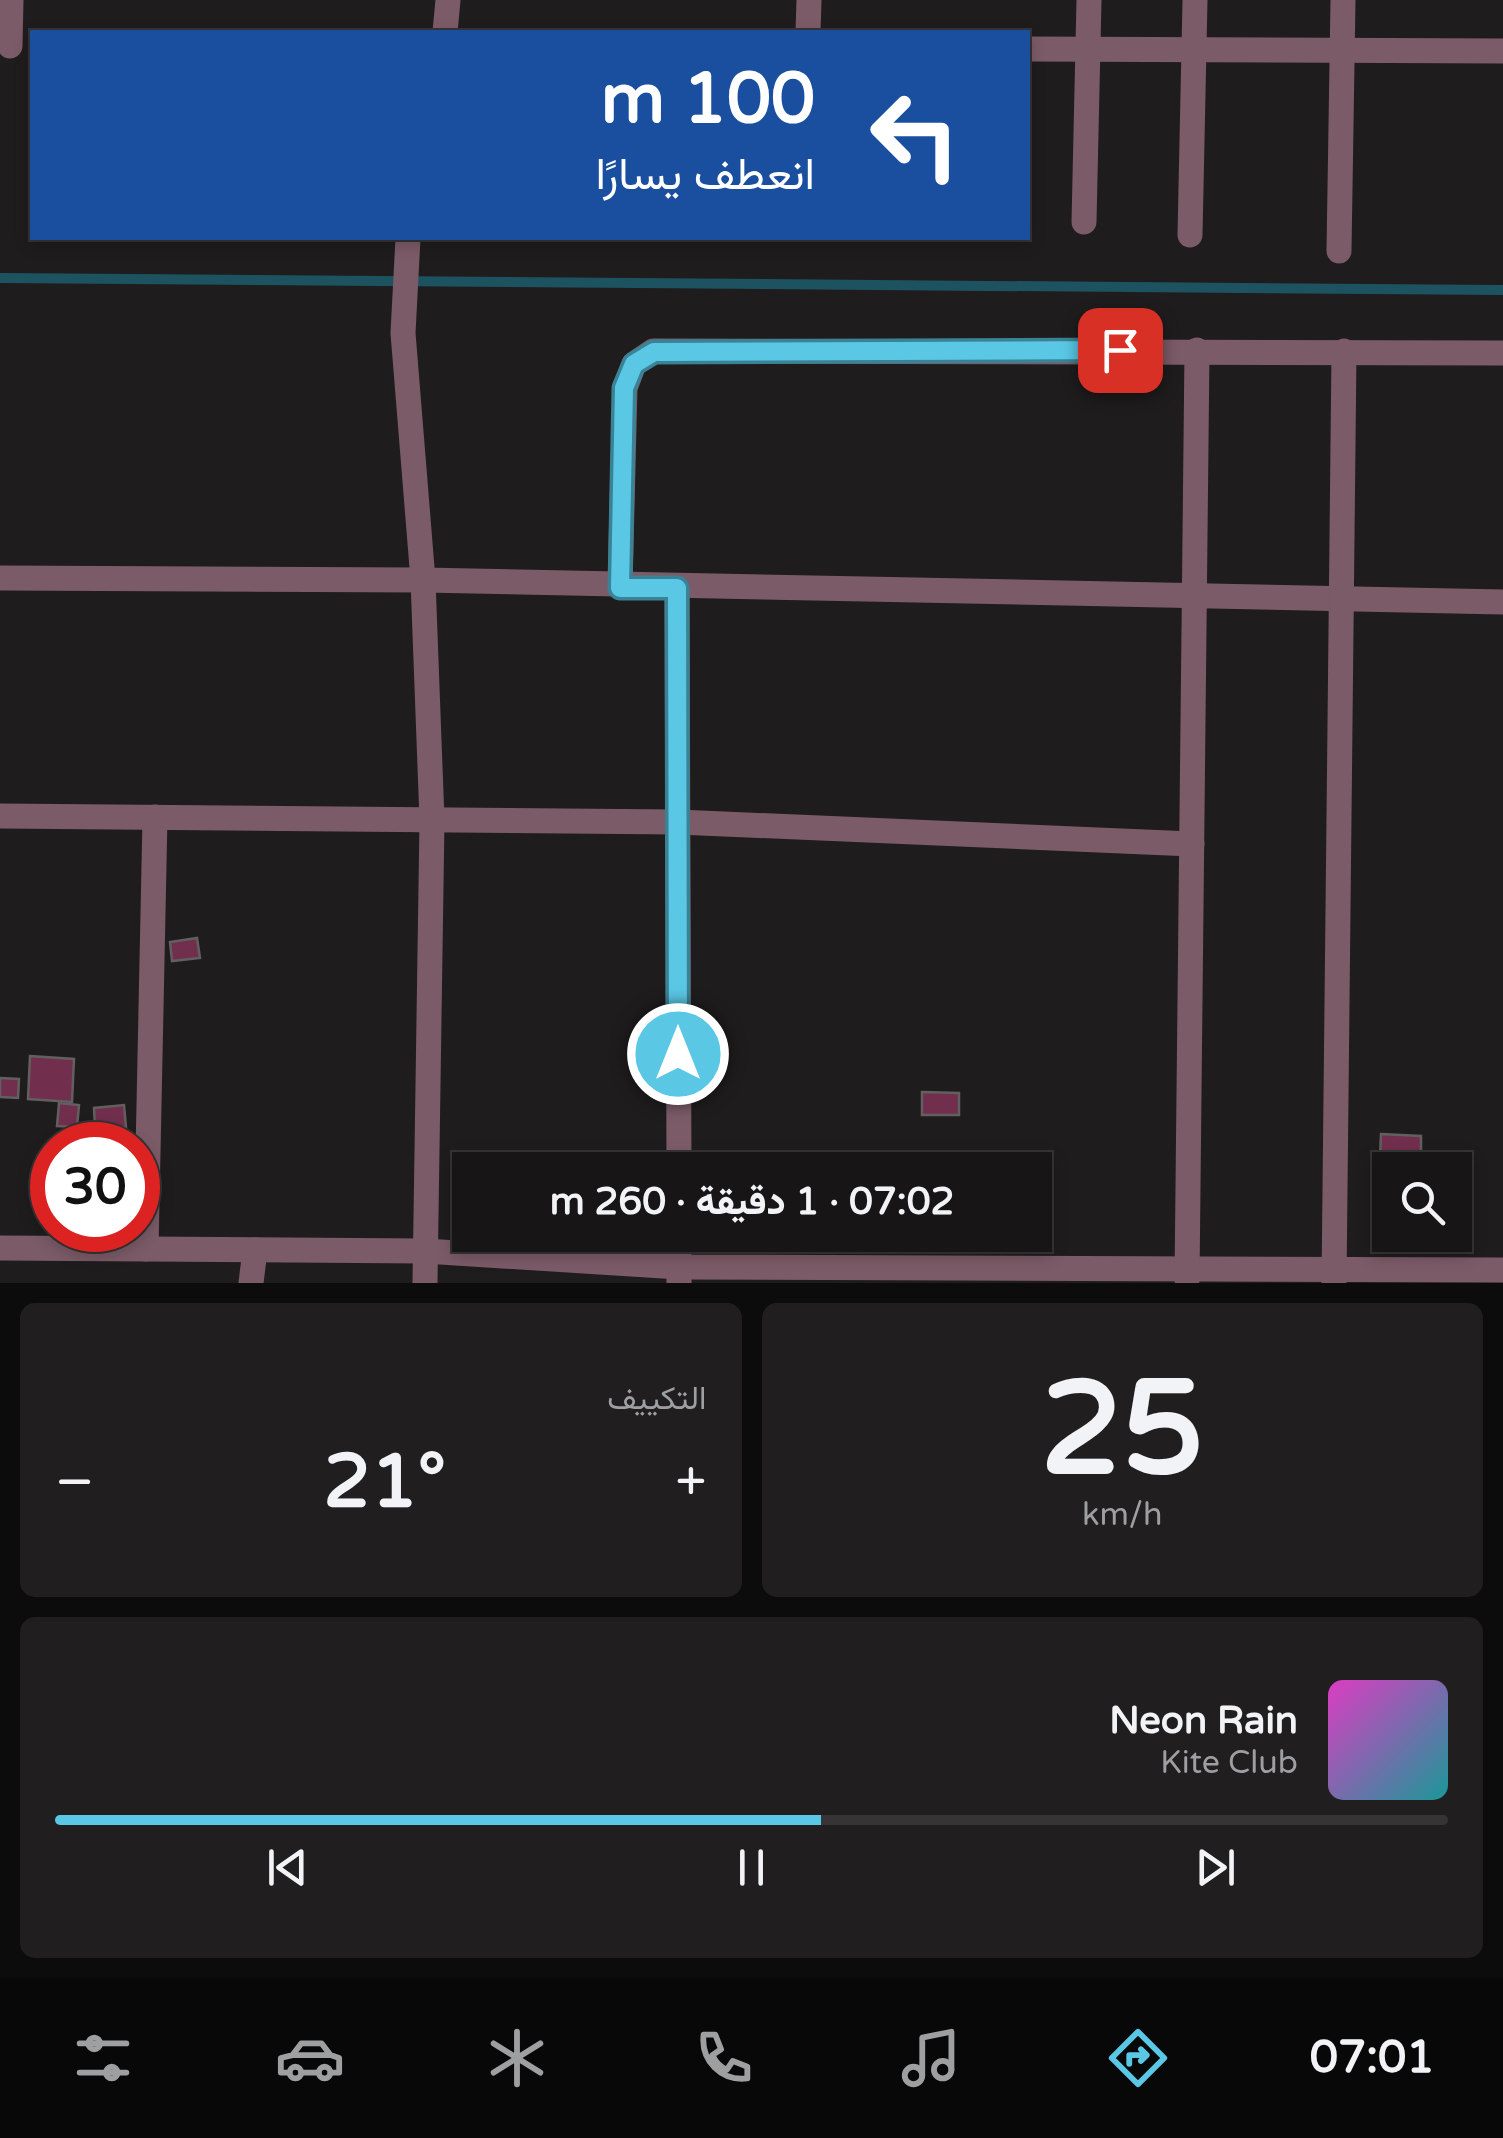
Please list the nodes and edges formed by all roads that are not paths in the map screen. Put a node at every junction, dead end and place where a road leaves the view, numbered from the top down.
1 (10, 0) edge
2 (448, 0) edge
3 (809, 0) edge
4 (1089, 0) edge
5 (1194, 0) edge
6 (1343, 0) edge
7 (445, 30) edge
8 (808, 30) edge
9 (14, 46) edge
10 (1088, 48) junction
11 (1030, 49) edge
12 (1194, 51) junction
13 (1342, 51) junction
14 (1503, 51) edge
15 (1084, 222) dead end
16 (1190, 235) dead end
17 (408, 240) edge
18 (1338, 251) dead end
19 (1197, 350) junction
20 (1344, 351) junction
21 (1503, 352) edge
22 (0, 578) edge
23 (423, 580) junction
24 (620, 588) junction
25 (677, 588) junction
26 (1194, 596) junction
27 (1342, 598) junction
28 (1503, 602) edge
29 (0, 816) edge
30 (155, 818) junction
31 (432, 820) junction
32 (678, 822) junction
33 (1192, 844) junction
34 (149, 1122) edge
35 (679, 1152) edge
36 (0, 1248) edge
37 (30, 1248) edge
38 (160, 1249) edge
39 (255, 1250) junction
40 (425, 1251) junction
41 (1503, 1270) edge
42 (679, 1275) edge
43 (1187, 1275) edge
44 (1334, 1276) edge
45 (251, 1283) edge
46 (426, 1283) edge

1 - 9 street
2 - 7 street
3 - 8 street
4 - 10 street
5 - 12 street
6 - 13 street
10 - 11 street
10 - 12 street
10 - 15 street
12 - 13 street
12 - 16 street
13 - 14 street
13 - 18 street
17 - 23 street
19 - 20 street
19 - 24 street
19 - 26 street
20 - 21 street
20 - 27 street
22 - 23 street
23 - 24 street
23 - 31 street
24 - 25 street
25 - 26 street
25 - 32 street
26 - 27 street
26 - 33 street
27 - 28 street
27 - 44 street
29 - 30 street
30 - 31 street
30 - 34 street
31 - 32 street
31 - 40 street
32 - 33 street
32 - 35 street
33 - 43 street
36 - 37 street
38 - 39 street
39 - 40 street
39 - 45 street
40 - 42 street
40 - 46 street
41 - 44 street
42 - 43 street
43 - 44 street

